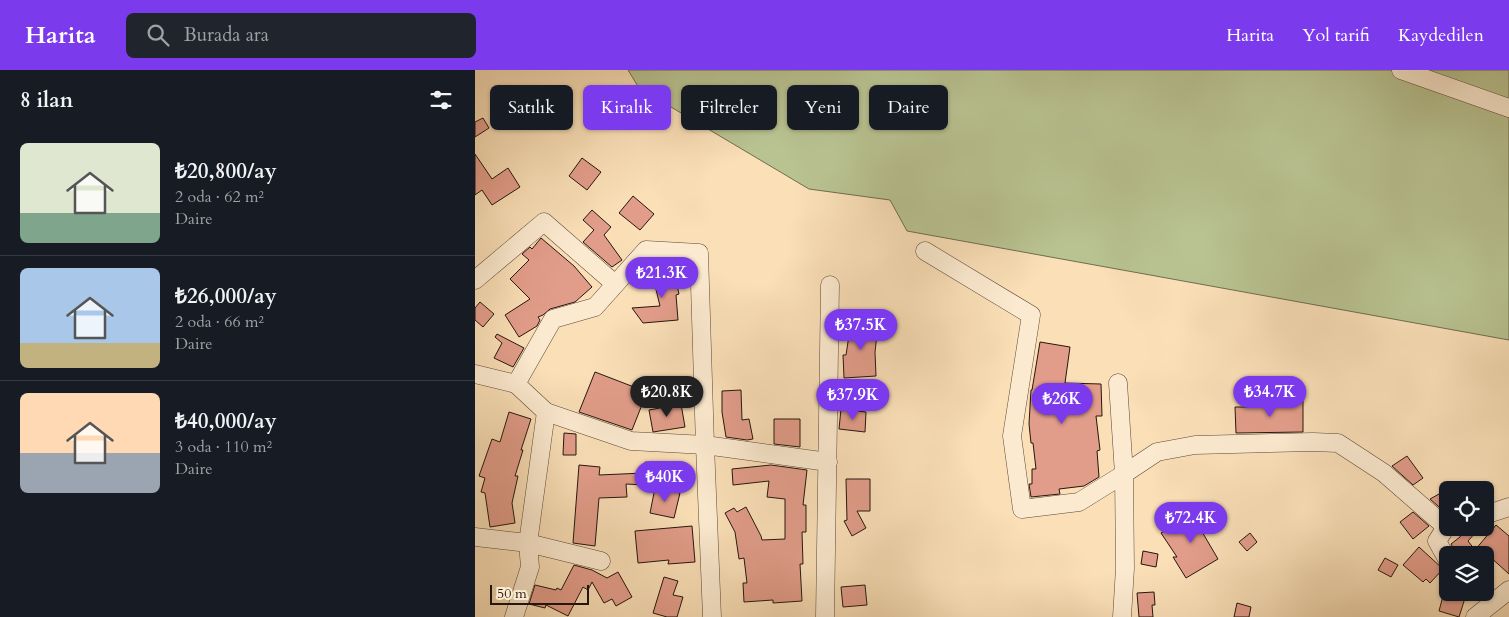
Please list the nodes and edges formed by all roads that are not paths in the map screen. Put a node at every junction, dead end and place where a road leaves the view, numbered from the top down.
1 (1401, 70) edge
2 (1509, 108) edge
3 (925, 250) dead end
4 (475, 280) edge
5 (615, 284) junction
6 (830, 285) dead end
7 (475, 374) edge
8 (1118, 383) dead end
9 (516, 384) junction
10 (546, 412) junction
11 (705, 445) junction
12 (828, 462) junction
13 (1124, 474) junction
14 (1509, 507) edge
15 (1494, 511) edge
16 (1439, 519) edge
17 (475, 537) edge
18 (528, 543) junction
19 (601, 561) dead end
20 (1509, 590) edge
21 (1494, 595) edge
22 (1484, 601) edge
23 (514, 617) edge
24 (712, 617) edge
25 (825, 617) edge
26 (1121, 617) edge
27 (1475, 617) edge

1 - 2 street
3 - 13 street
4 - 5 street
5 - 9 street
5 - 11 street
6 - 12 street
7 - 9 street
8 - 13 street
9 - 10 street
10 - 11 street
10 - 18 street
11 - 12 street
11 - 24 street
12 - 25 street
13 - 16 street
13 - 26 street
14 - 15 street
17 - 18 street
18 - 19 street
18 - 23 street
20 - 21 street
22 - 27 street

